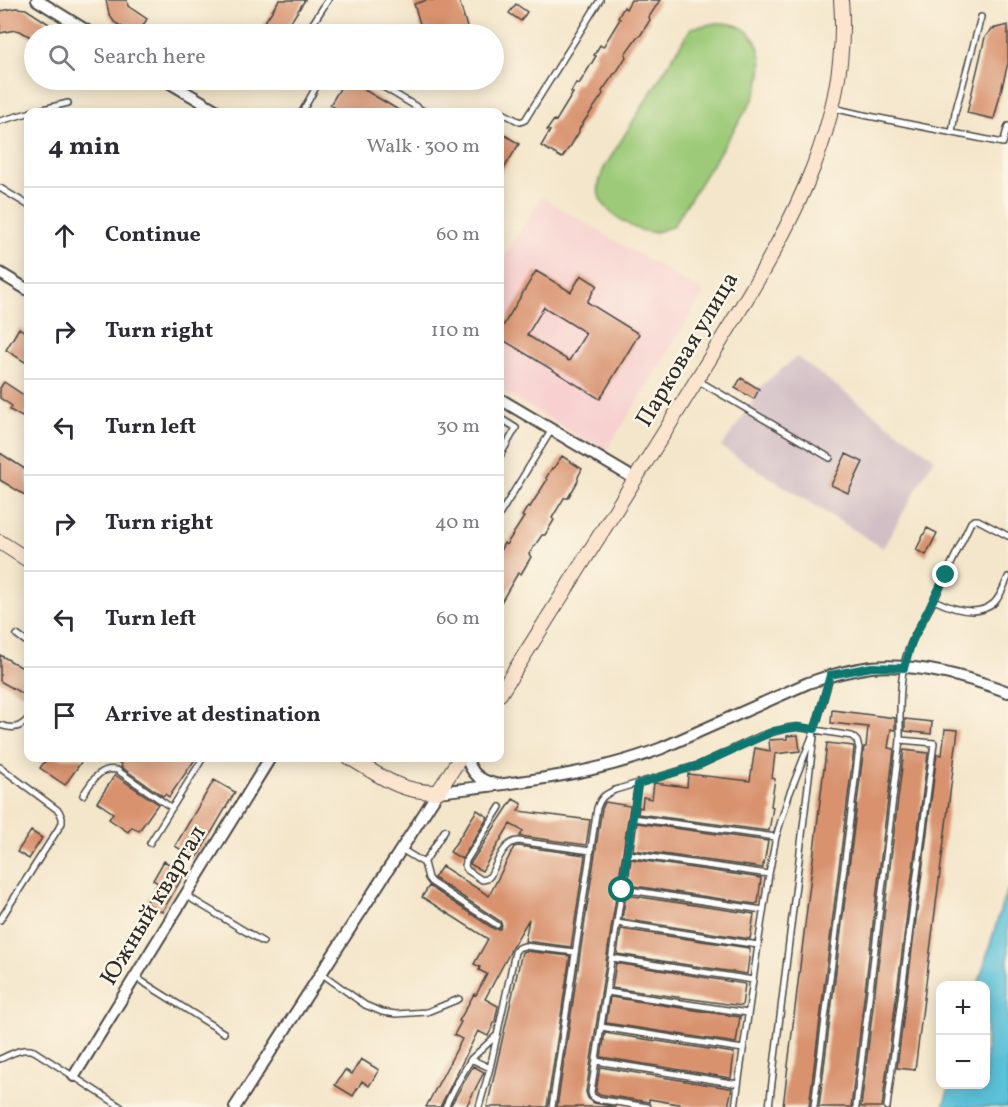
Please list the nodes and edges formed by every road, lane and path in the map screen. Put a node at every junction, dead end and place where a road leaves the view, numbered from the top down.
1 (37, 0) edge
2 (328, 0) edge
3 (600, 0) edge
4 (842, 0) edge
5 (981, 17) dead end
6 (76, 24) edge
7 (312, 24) edge
8 (182, 90) edge
9 (313, 90) edge
10 (389, 90) edge
11 (68, 103) dead end
12 (49, 108) edge
13 (212, 108) edge
14 (304, 108) edge
15 (418, 108) edge
16 (833, 108) junction
17 (504, 114) edge
18 (24, 115) edge
19 (0, 121) edge
20 (1008, 126) edge
21 (952, 133) junction
22 (1006, 144) edge
23 (0, 188) edge
24 (24, 203) edge
25 (0, 273) edge
26 (24, 288) edge
27 (698, 380) junction
28 (504, 402) edge
29 (504, 420) edge
30 (551, 431) junction
31 (504, 449) edge
32 (830, 458) dead end
33 (635, 479) junction
34 (504, 507) edge
35 (1008, 536) edge
36 (0, 542) edge
37 (24, 557) edge
38 (1008, 577) edge
39 (934, 600) junction
40 (17, 635) dead end
41 (24, 640) edge
42 (904, 668) junction
43 (830, 675) junction
44 (504, 688) edge
45 (1008, 692) edge
46 (24, 723) edge
47 (0, 725) edge
48 (815, 729) junction
49 (900, 740) junction
50 (201, 762) edge
51 (268, 762) edge
52 (357, 762) edge
53 (457, 762) edge
54 (468, 762) edge
55 (1, 764) edge
56 (638, 784) junction
57 (498, 785) junction
58 (438, 792) junction
59 (83, 795) dead end
60 (500, 807) dead end
61 (172, 808) junction
62 (633, 818) junction
63 (445, 830) dead end
64 (776, 837) junction
65 (150, 843) dead end
66 (401, 849) junction
67 (591, 851) junction
68 (628, 854) junction
69 (424, 863) junction
70 (769, 874) junction
71 (622, 890) junction
72 (185, 894) junction
73 (763, 910) junction
74 (0, 920) edge
75 (617, 923) junction
76 (497, 925) dead end
77 (263, 942) dead end
78 (758, 945) junction
79 (575, 952) junction
80 (612, 958) junction
81 (321, 973) junction
82 (135, 977) junction
83 (753, 980) junction
84 (607, 992) junction
85 (459, 999) dead end
86 (748, 1013) junction
87 (601, 1027) junction
88 (224, 1033) dead end
89 (497, 1035) junction
90 (743, 1049) junction
91 (0, 1059) edge
92 (471, 1059) junction
93 (596, 1061) junction
94 (490, 1068) junction
95 (74, 1076) junction
96 (738, 1084) junction
97 (121, 1107) edge
98 (235, 1107) edge
99 (445, 1107) edge
100 (479, 1107) edge
101 (552, 1107) edge
102 (648, 1107) edge
103 (735, 1107) edge
104 (769, 1107) edge
105 (814, 1107) edge
106 (856, 1107) edge
107 (887, 1107) edge

1 - 6 street
2 - 7 lane
3 - 17 lane
4 - 16 street, Парковая улица
5 - 21 lane
8 - 13 street
9 - 14 lane
10 - 15 lane
11 - 12 lane
16 - 21 lane
16 - 27 street, Парковая улица
18 - 19 lane
20 - 22 lane
21 - 22 lane
23 - 24 lane
25 - 26 street
27 - 32 lane
27 - 33 street, Парковая улица
28 - 30 street
29 - 31 lane
30 - 33 street
30 - 34 lane
33 - 44 street, Парковая улица
35 - 39 lane
36 - 37 street
38 - 39 lane
39 - 42 lane
40 - 41 lane
42 - 43 street
42 - 45 street
42 - 49 lane
43 - 48 lane
43 - 57 street
46 - 47 lane
48 - 56 lane
48 - 64 lane
48 - 104 lane
48 - 105 lane
49 - 106 lane
49 - 107 lane
50 - 61 lane
51 - 72 street, Южный квартал
52 - 58 street
53 - 58 street
54 - 57 street
55 - 74 lane
56 - 62 lane
56 - 67 lane
57 - 58 street
58 - 66 street
59 - 61 lane
60 - 67 lane
61 - 65 lane
62 - 64 lane
62 - 68 lane
63 - 69 lane
64 - 70 lane
66 - 69 lane
66 - 81 street
67 - 79 lane
68 - 70 lane
68 - 71 lane
69 - 76 lane
70 - 73 lane
71 - 73 lane
71 - 75 lane
72 - 77 lane
72 - 82 street, Южный квартал
73 - 78 lane
75 - 78 lane
75 - 80 lane
78 - 83 lane
79 - 89 lane
79 - 101 lane
80 - 83 lane
80 - 84 lane
81 - 85 lane
81 - 98 street
82 - 88 lane
82 - 95 street, Южный квартал
83 - 86 lane
84 - 86 lane
84 - 87 lane
86 - 90 lane
87 - 90 lane
87 - 93 lane
89 - 92 lane
89 - 94 lane
90 - 96 lane
91 - 95 lane
92 - 94 lane
92 - 99 lane
93 - 96 lane
93 - 102 lane
94 - 100 lane
95 - 97 lane
96 - 103 lane

